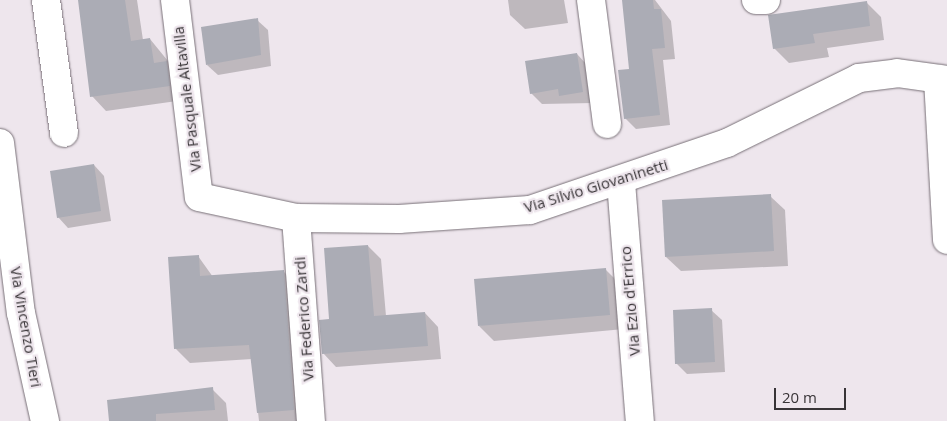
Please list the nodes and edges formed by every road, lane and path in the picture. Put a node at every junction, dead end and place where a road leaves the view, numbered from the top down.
1 (46, 0) edge
2 (175, 0) edge
3 (591, 0) edge
4 (756, 0) edge
5 (766, 0) edge
6 (942, 80) edge
7 (607, 124) dead end
8 (64, 133) dead end
9 (0, 143) edge
10 (621, 182) junction
11 (199, 197) joint
12 (296, 218) junction
13 (947, 240) edge
14 (45, 421) edge
15 (311, 421) edge
16 (640, 421) edge

1 - 8 street
2 - 11 street, Via Pasquale Altavilla
3 - 7 street
4 - 5 street
6 - 10 street, Via Silvio Giovaninetti
6 - 13 street
9 - 14 street, Via Vincenzo Tieri
10 - 12 street, Via Silvio Giovaninetti
10 - 16 street, Via Ezio d'Errico
11 - 12 street, Via Silvio Giovaninetti
12 - 15 street, Via Federico Zardi

